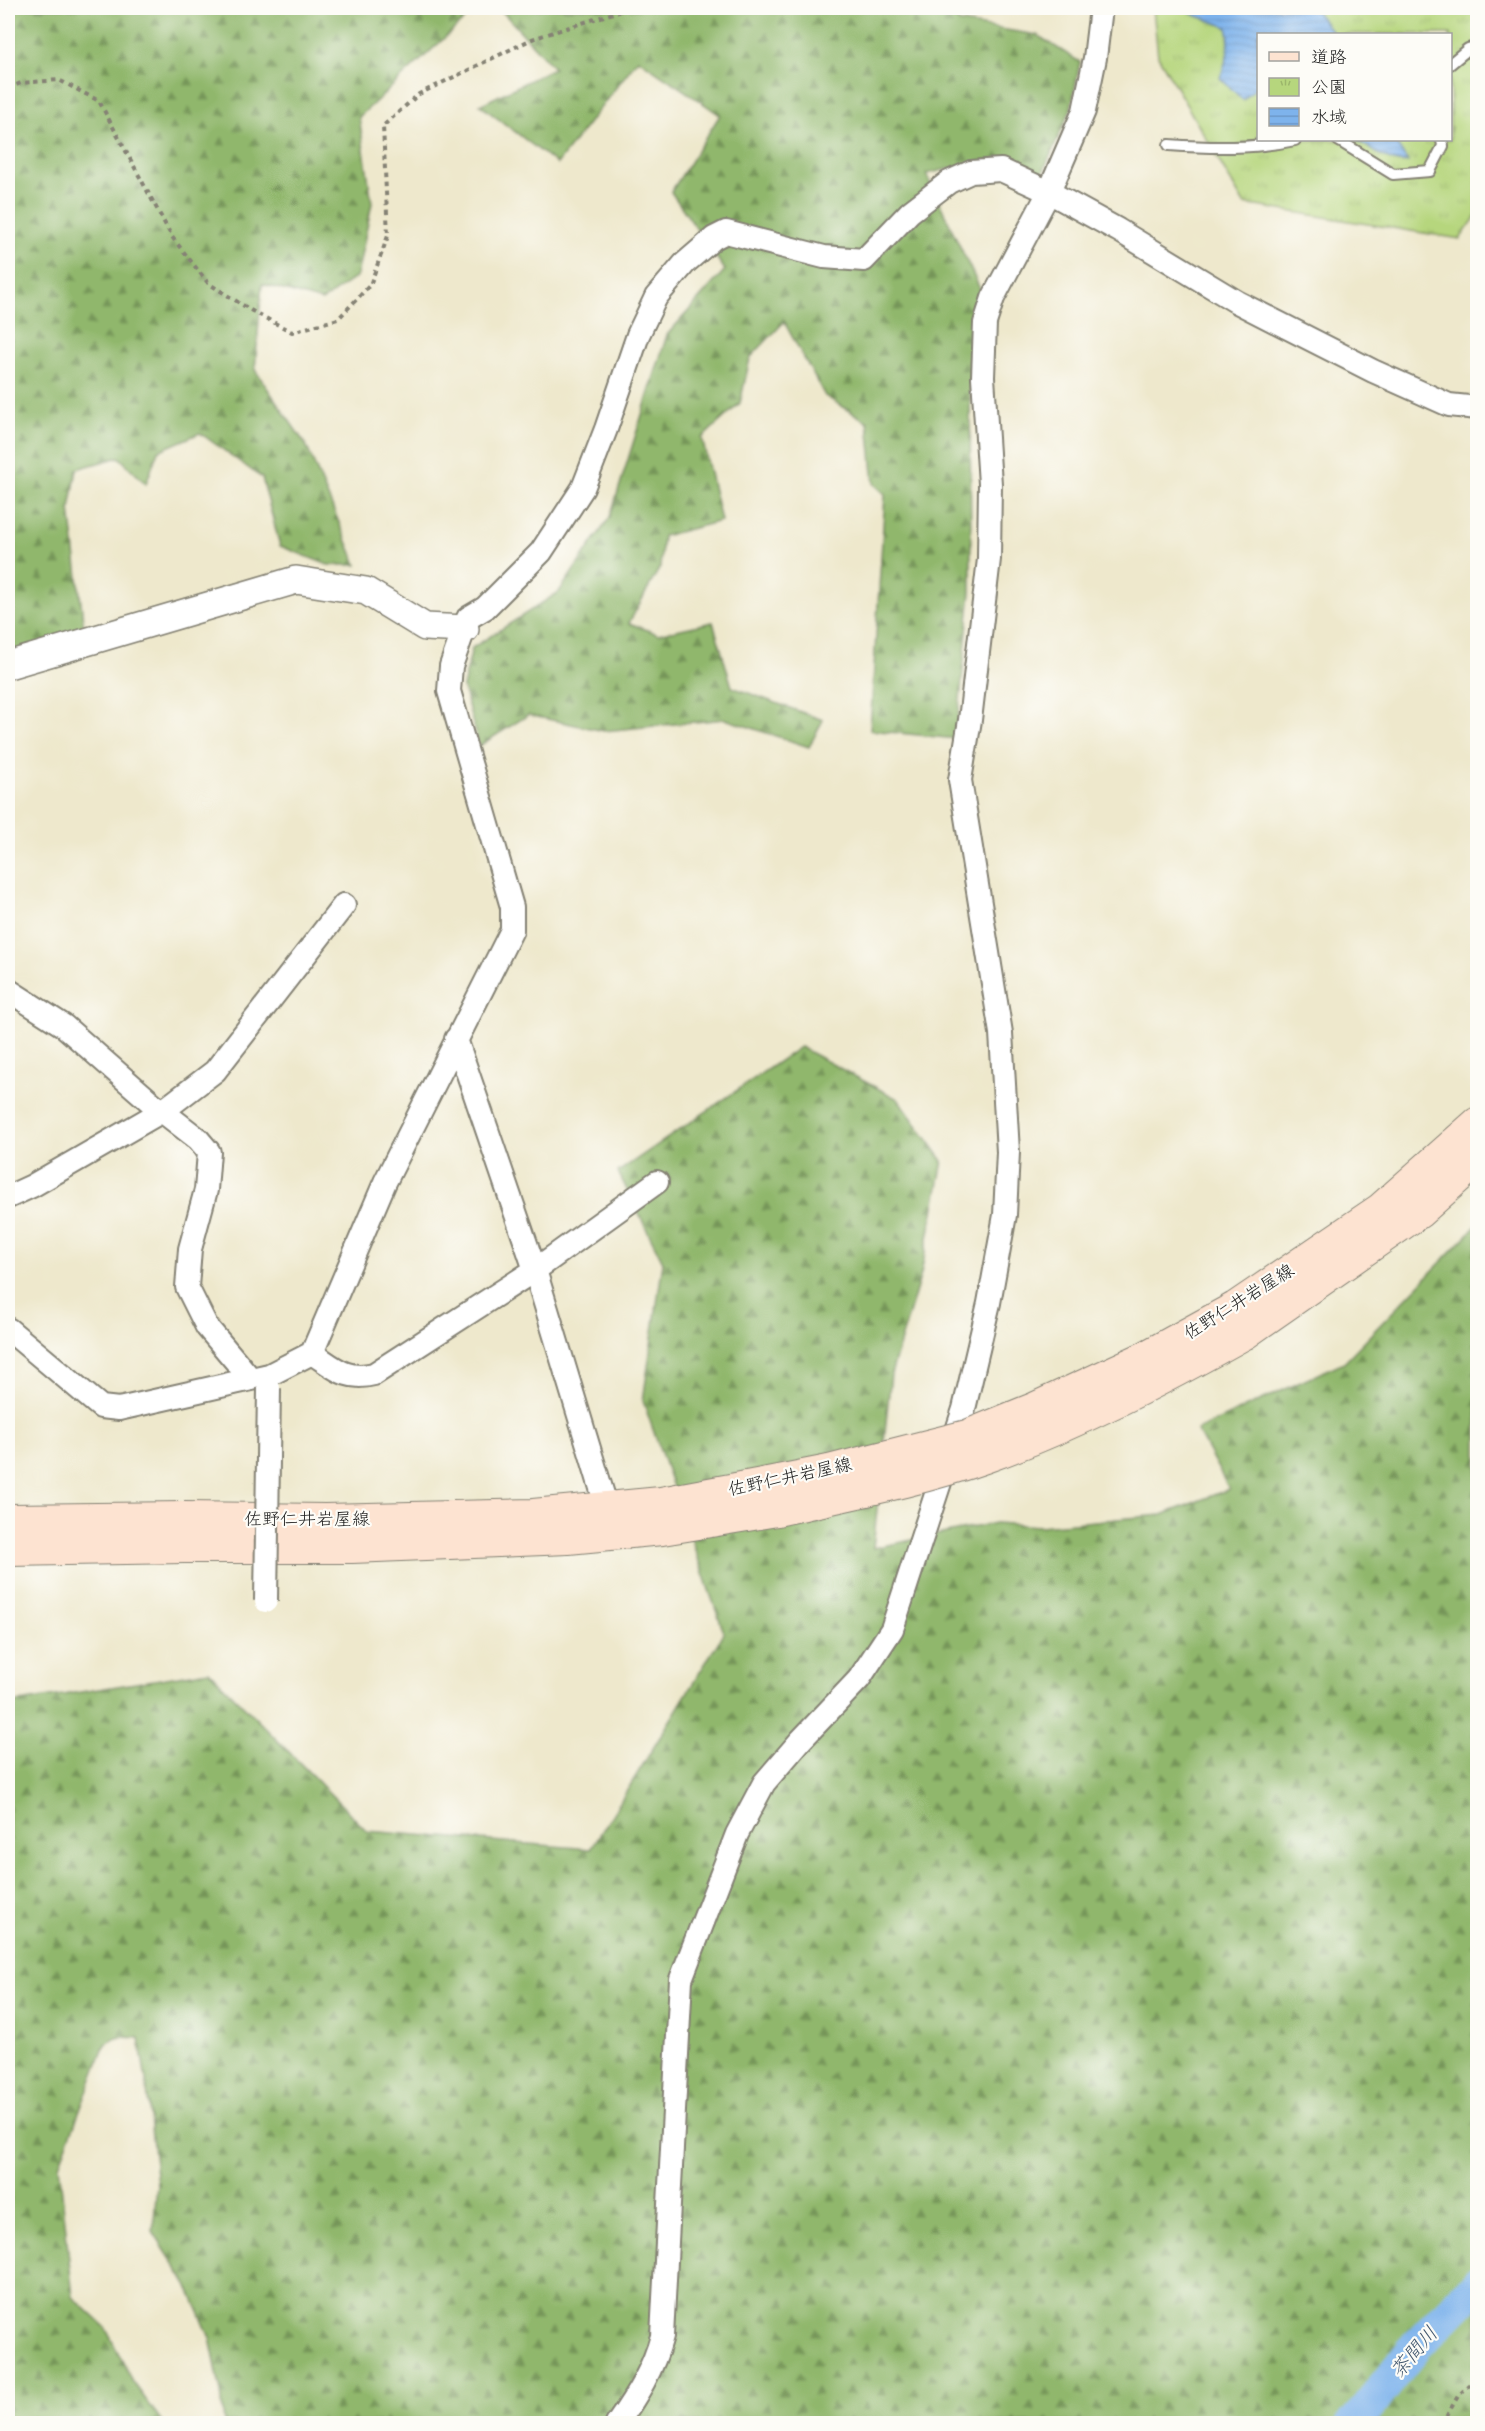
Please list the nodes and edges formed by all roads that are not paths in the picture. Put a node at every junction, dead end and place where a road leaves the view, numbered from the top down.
1 (1101, 8) edge
2 (1478, 46) edge
3 (1452, 62) edge
4 (1291, 141) edge
5 (1340, 141) edge
6 (1442, 141) edge
7 (1170, 145) dead end
8 (1049, 192) junction
9 (1478, 408) edge
10 (465, 629) junction
11 (8, 665) edge
12 (344, 905) dead end
13 (8, 990) edge
14 (456, 1039) junction
15 (164, 1110) junction
16 (1478, 1123) edge
17 (1478, 1159) edge
18 (657, 1182) dead end
19 (8, 1197) edge
20 (535, 1270) junction
21 (1240, 1320) junction
22 (8, 1329) edge
23 (312, 1353) junction
24 (263, 1380) junction
25 (772, 1496) junction
26 (607, 1508) junction
27 (8, 1520) edge
28 (8, 1550) edge
29 (266, 1602) dead end
30 (617, 2424) edge

1 - 8 street
2 - 3 lane
4 - 7 lane
5 - 6 lane
8 - 9 street
8 - 10 street
8 - 30 street
10 - 11 street
10 - 14 street
12 - 15 street
13 - 15 street
14 - 20 street
14 - 23 street
15 - 19 street
15 - 24 street
16 - 21 main road, 佐野仁井岩屋線
17 - 21 main road, 佐野仁井岩屋線
18 - 20 street
20 - 23 street
20 - 26 street
21 - 25 main road, 佐野仁井岩屋線, bridge
22 - 24 street
23 - 24 street
24 - 29 street, bridge
25 - 26 main road, 佐野仁井岩屋線
25 - 28 main road, 佐野仁井岩屋線
26 - 27 main road, 佐野仁井岩屋線

